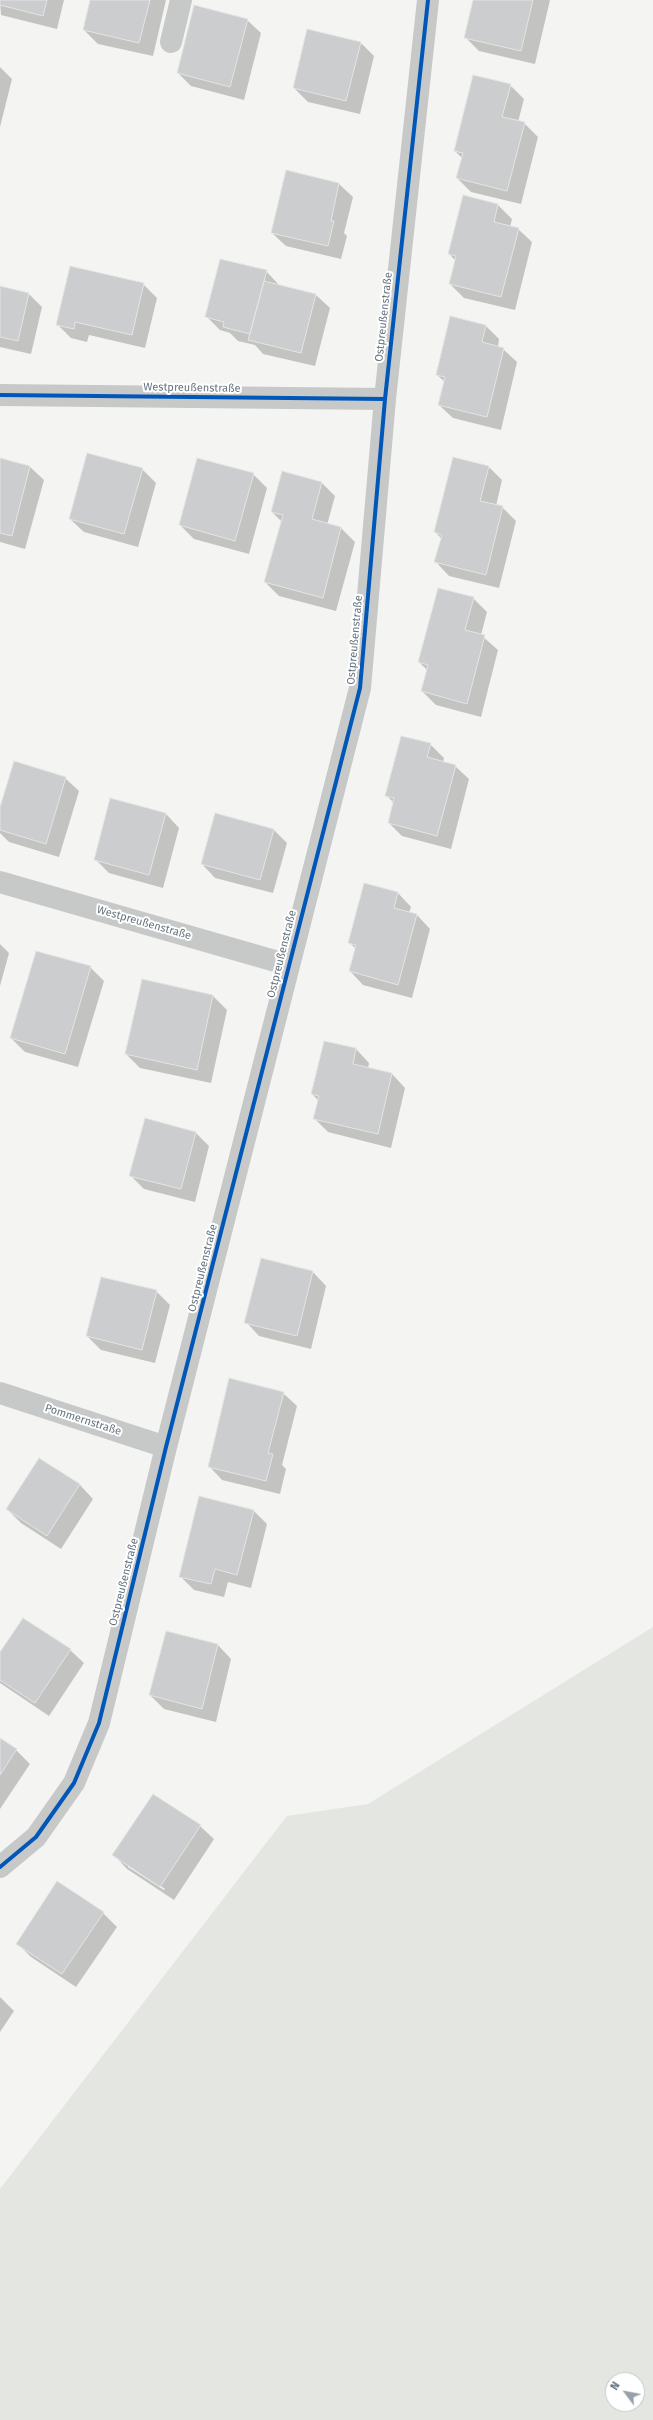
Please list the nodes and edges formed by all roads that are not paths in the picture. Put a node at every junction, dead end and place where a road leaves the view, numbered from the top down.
1 (181, 0) edge
2 (428, 0) edge
3 (171, 42) dead end
4 (0, 395) edge
5 (384, 400) junction
6 (0, 882) edge
7 (289, 965) junction
8 (0, 1393) edge
9 (166, 1446) junction
10 (0, 1867) edge

1 - 3 street
2 - 5 street, Ostpreußenstraße
4 - 5 street, Westpreußenstraße
5 - 7 street, Ostpreußenstraße
6 - 7 street, Westpreußenstraße
7 - 9 street, Ostpreußenstraße
8 - 9 street, Pommernstraße
9 - 10 street, Ostpreußenstraße

